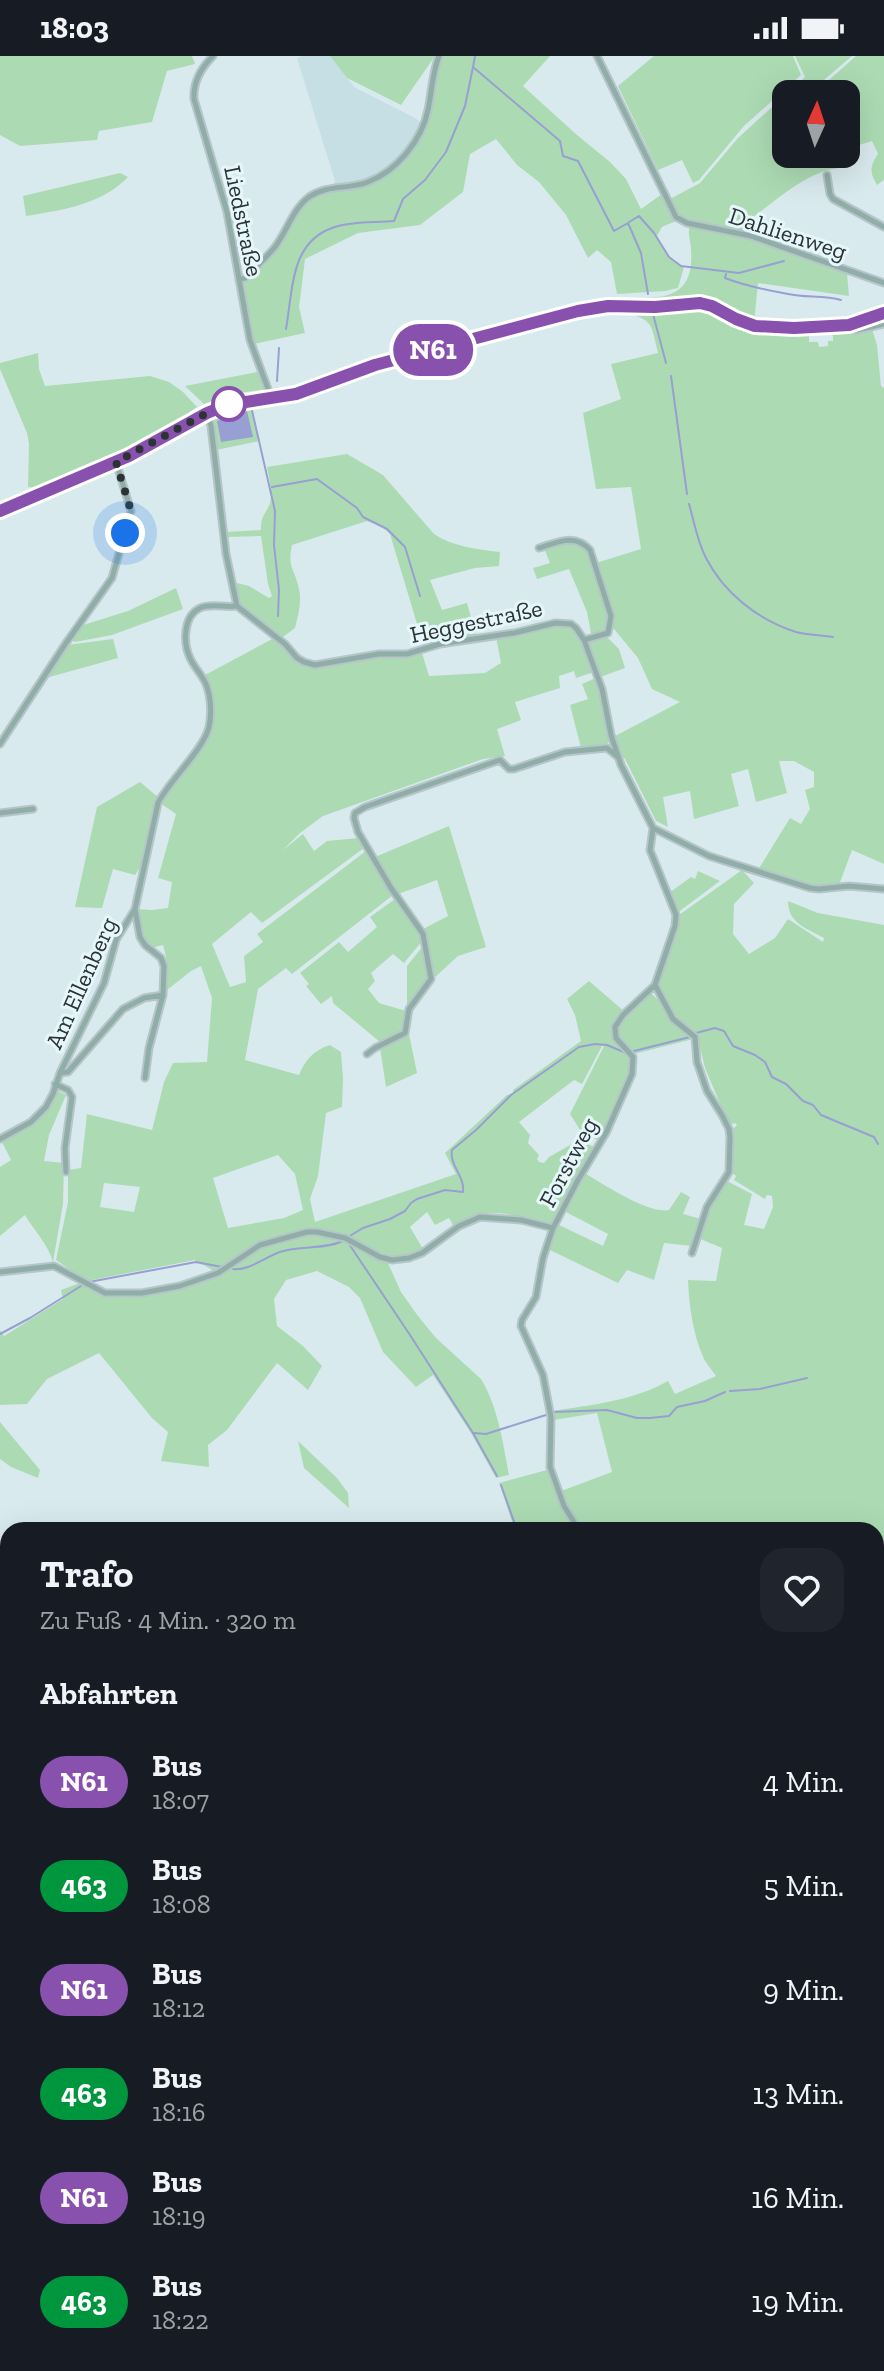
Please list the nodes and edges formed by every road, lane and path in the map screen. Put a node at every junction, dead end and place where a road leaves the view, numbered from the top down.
1 (213, 56) edge
2 (439, 56) edge
3 (597, 56) edge
4 (827, 175) dead end
5 (884, 227) edge
6 (239, 280) junction
7 (884, 283) edge
8 (884, 313) edge
9 (884, 324) edge
10 (849, 325) junction
11 (271, 397) junction
12 (207, 413) junction
13 (116, 462) junction
14 (0, 511) edge
15 (539, 548) dead end
16 (237, 606) junction
17 (584, 640) junction
18 (613, 740) junction
19 (0, 744) edge
20 (607, 748) junction
21 (619, 758) junction
22 (33, 809) dead end
23 (0, 813) edge
24 (653, 828) junction
25 (884, 889) edge
26 (135, 909) junction
27 (655, 985) junction
28 (163, 995) junction
29 (367, 1054) dead end
30 (60, 1073) junction
31 (145, 1078) dead end
32 (55, 1084) junction
33 (0, 1139) edge
34 (66, 1172) dead end
35 (553, 1228) junction
36 (692, 1253) dead end
37 (0, 1275) edge
38 (574, 1522) edge

1 - 6 street, Liedstraße
2 - 6 street
3 - 7 street, Dahlienweg
4 - 5 street
6 - 11 street, Liedstraße
8 - 10 main road
9 - 10 street
10 - 11 main road
11 - 12 main road
12 - 13 main road
12 - 16 street
13 - 14 main road
13 - 19 street
15 - 17 street
16 - 17 street, Heggestraße
16 - 26 street, Am Ellenberg
17 - 18 street
18 - 20 street
18 - 21 street
20 - 21 street
20 - 29 street
21 - 24 street
22 - 23 street
24 - 25 street
24 - 27 street, Forstweg
26 - 28 street, Am Ellenberg
26 - 30 street, Am Ellenberg
27 - 35 street, Forstweg
27 - 36 street
28 - 30 street, Am Ellenberg
28 - 31 street, Am Ellenberg
30 - 32 street, Am Ellenberg
32 - 33 street, Am Ellenberg
32 - 34 street, Am Ellenberg
35 - 37 street
35 - 38 street, Forstweg

